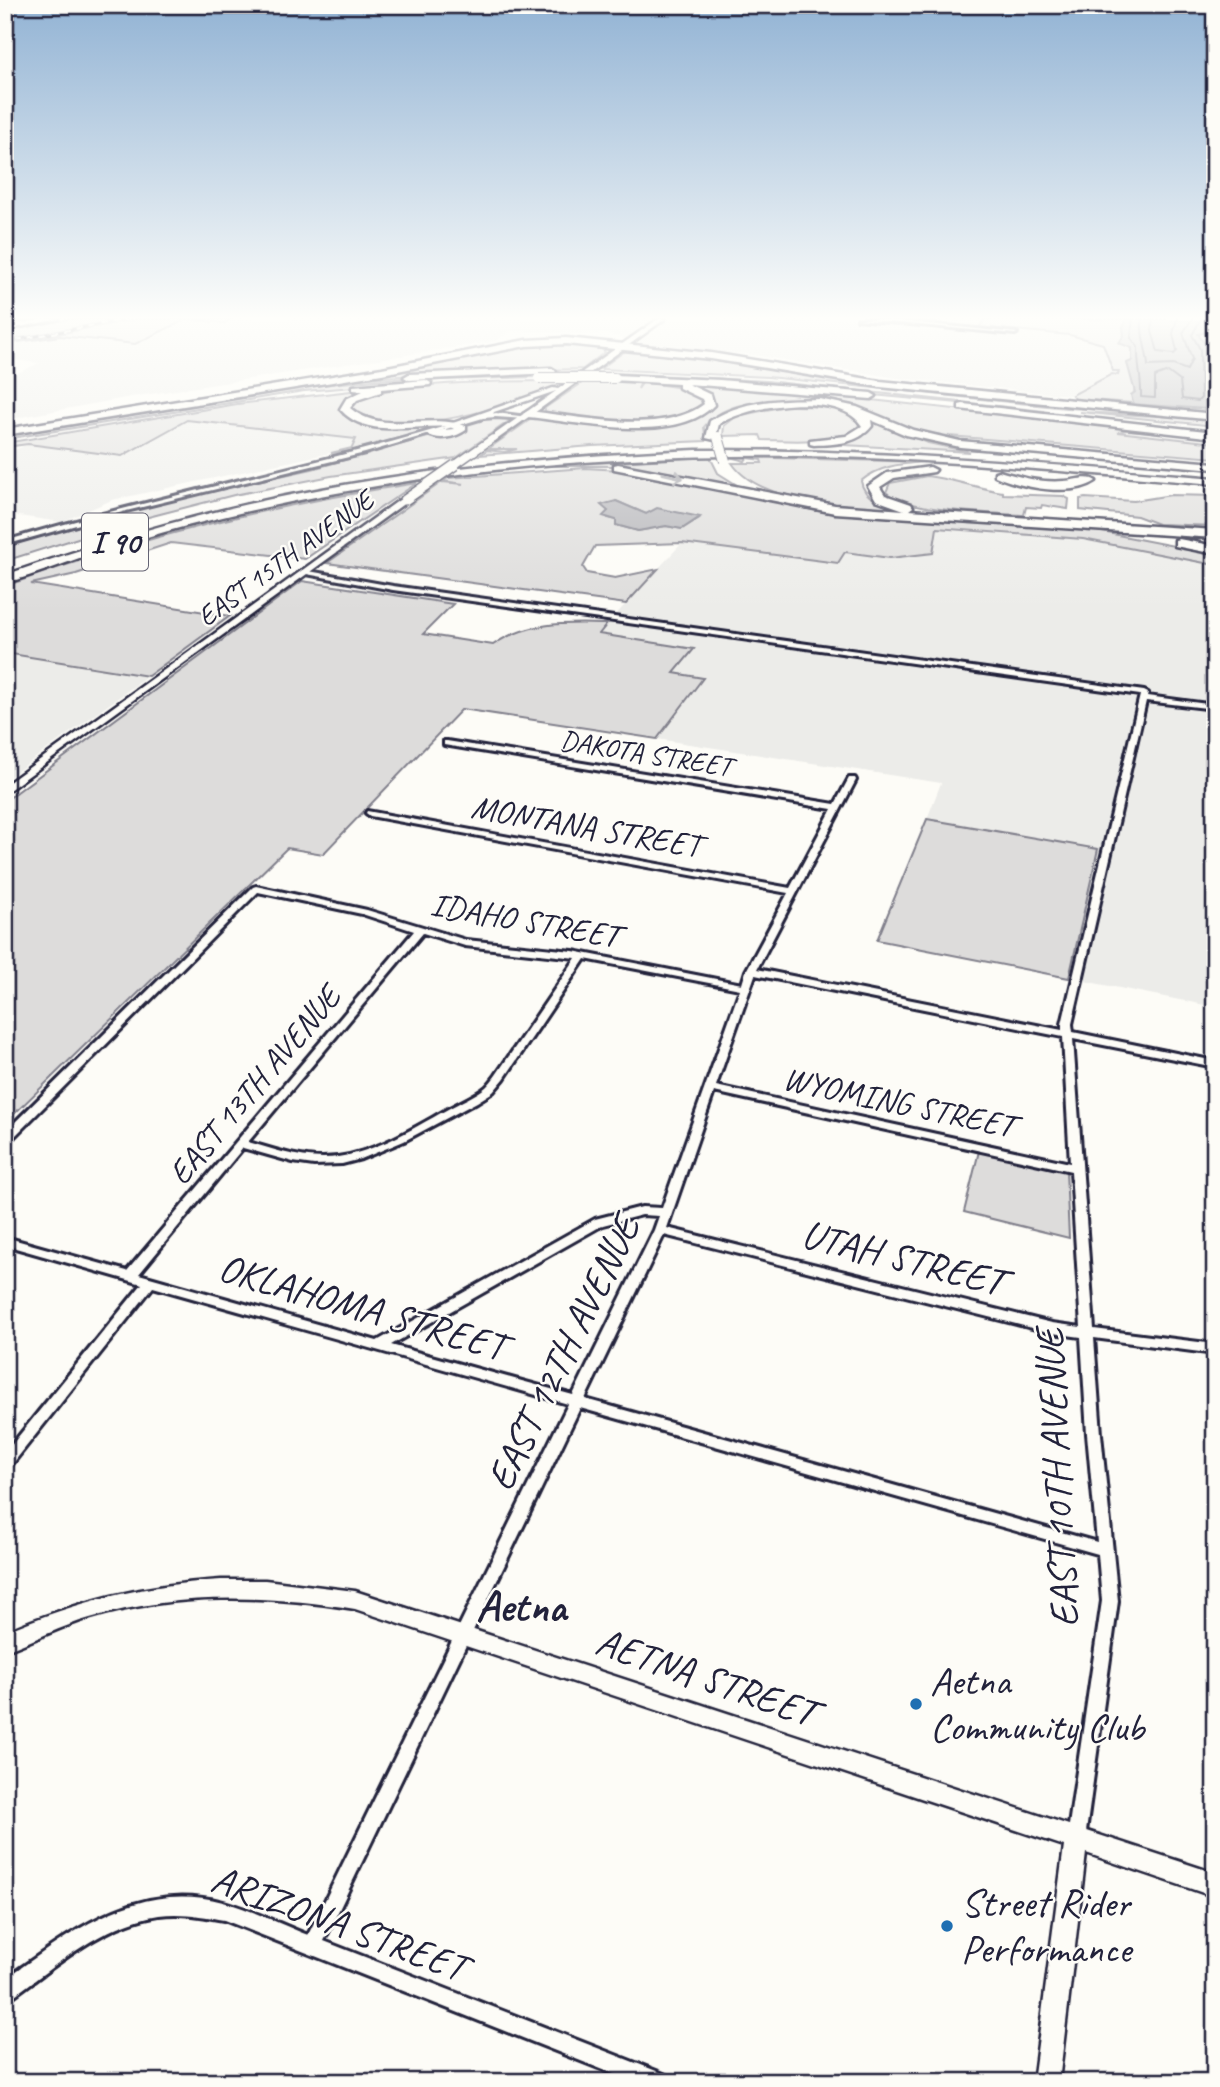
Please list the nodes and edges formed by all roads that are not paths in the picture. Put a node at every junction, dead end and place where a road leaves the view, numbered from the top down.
1 (100, 416) edge
2 (153, 416) edge
3 (354, 416) edge
4 (476, 416) edge
5 (490, 416) edge
6 (524, 416) edge
7 (539, 416) edge
8 (693, 416) edge
9 (724, 416) edge
10 (729, 416) edge
11 (862, 416) edge
12 (872, 416) edge
13 (1064, 416) edge
14 (1075, 416) edge
15 (456, 424) junction
16 (5, 432) edge
17 (1215, 432) edge
18 (432, 434) joint
19 (715, 438) junction
20 (5, 441) edge
21 (377, 450) junction
22 (606, 450) junction
23 (1215, 466) edge
24 (727, 467) junction
25 (1215, 474) edge
26 (1215, 481) edge
27 (1215, 488) edge
28 (337, 489) junction
29 (788, 501) junction
30 (996, 516) junction
31 (1077, 526) junction
32 (1215, 532) edge
33 (5, 543) edge
34 (1215, 550) edge
35 (5, 568) edge
36 (303, 572) junction
37 (5, 579) edge
38 (411, 591) junction
39 (463, 598) junction
40 (1143, 698) junction
41 (1215, 707) edge
42 (447, 743) dead end
43 (852, 780) dead end
44 (5, 790) edge
45 (837, 807) junction
46 (370, 813) dead end
47 (793, 891) junction
48 (420, 930) junction
49 (582, 956) junction
50 (751, 971) junction
51 (744, 987) junction
52 (1067, 1034) junction
53 (1215, 1064) edge
54 (710, 1088) junction
55 (5, 1139) edge
56 (241, 1144) junction
57 (1076, 1168) junction
58 (667, 1212) junction
59 (660, 1230) junction
60 (5, 1241) edge
61 (130, 1276) junction
62 (150, 1282) junction
63 (1087, 1333) junction
64 (378, 1346) junction
65 (1215, 1349) edge
66 (577, 1401) junction
67 (5, 1463) edge
68 (1105, 1550) junction
69 (466, 1634) junction
70 (5, 1642) edge
71 (1076, 1840) junction
72 (1215, 1885) edge
73 (312, 1946) junction
74 (5, 1990) edge
75 (659, 2082) edge
76 (1046, 2082) edge

1 - 16 highway
2 - 20 highway
3 - 15 highway
4 - 15 street
5 - 15 street
6 - 36 street, EAST 15TH AVENUE, bridge
7 - 8 highway
9 - 19 highway
10 - 19 highway
11 - 22 highway
12 - 23 highway
13 - 17 highway
14 - 17 highway
15 - 18 highway
15 - 21 street
18 - 21 street
19 - 24 highway
21 - 33 street
22 - 25 highway, I 90
22 - 35 highway, I 90
24 - 29 highway
24 - 30 highway
26 - 28 highway, I 90
27 - 30 highway
28 -> 29 highway
28 - 37 highway, I 90
29 - 31 highway
30 - 32 highway
31 - 32 highway
31 - 34 highway
36 - 38 street
36 - 44 street, EAST 15TH AVENUE
38 - 39 street
38 - 39 street
39 - 40 street
40 - 41 street
40 - 52 street, EAST 10TH AVENUE
42 - 45 street, DAKOTA STREET
43 - 45 street, EAST 12TH AVENUE
45 - 47 street, EAST 12TH AVENUE
46 - 47 street, MONTANA STREET
47 - 50 street, EAST 12TH AVENUE
48 - 49 street, IDAHO STREET
48 - 55 street, IDAHO STREET
48 - 56 street, EAST 13TH AVENUE
49 - 51 street, IDAHO STREET
49 - 56 street
50 - 51 street, EAST 12TH AVENUE
50 - 52 street
51 - 54 street, EAST 12TH AVENUE
52 - 53 street
52 - 57 street, EAST 10TH AVENUE
54 - 57 street, WYOMING STREET
54 - 58 street, EAST 12TH AVENUE
56 - 61 street, EAST 13TH AVENUE
57 - 63 street, EAST 10TH AVENUE
58 - 59 street, EAST 12TH AVENUE
58 - 64 street
59 - 63 street, UTAH STREET
59 - 66 street, EAST 12TH AVENUE
60 - 61 street, OKLAHOMA STREET
61 - 62 street, OKLAHOMA STREET
62 - 64 street, OKLAHOMA STREET
62 - 67 street
63 - 65 street, UTAH STREET
63 - 68 street, EAST 10TH AVENUE
64 - 66 street, OKLAHOMA STREET
66 - 68 street, OKLAHOMA STREET
66 - 69 street, EAST 12TH AVENUE
68 - 71 street, EAST 10TH AVENUE
69 - 70 street, AETNA STREET
69 - 71 street, AETNA STREET
69 - 73 street, EAST 12TH AVENUE
71 - 72 street, AETNA STREET
71 - 76 street, EAST 10TH AVENUE
73 - 74 street, ARIZONA STREET
73 - 75 street, ARIZONA STREET

